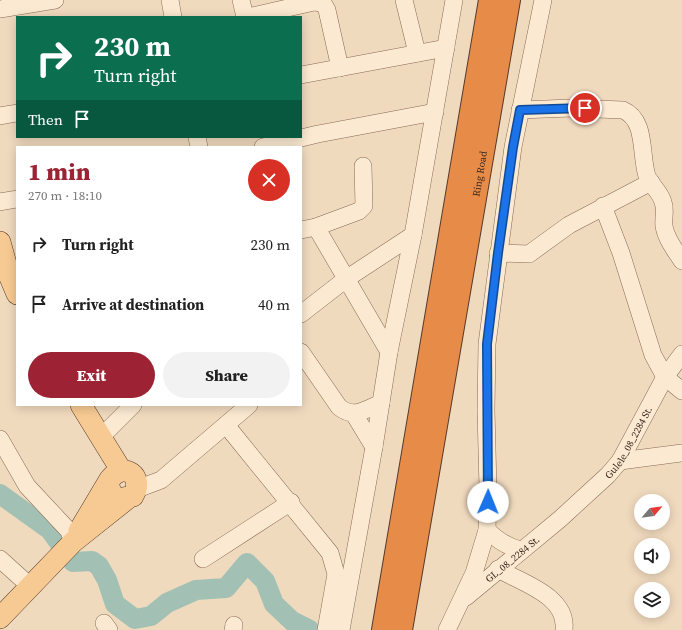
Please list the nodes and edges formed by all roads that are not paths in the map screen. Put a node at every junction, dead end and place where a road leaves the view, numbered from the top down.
1 (55, 0) edge
2 (170, 0) edge
3 (241, 0) edge
4 (404, 0) edge
5 (454, 0) edge
6 (490, 0) edge
7 (509, 0) edge
8 (543, 0) edge
9 (30, 2) edge
10 (0, 9) edge
11 (173, 16) edge
12 (246, 16) edge
13 (251, 16) edge
14 (446, 48) junction
15 (417, 53) junction
16 (340, 68) junction
17 (302, 75) edge
18 (520, 110) junction
19 (435, 112) junction
20 (16, 114) edge
21 (0, 116) edge
22 (301, 138) edge
23 (302, 138) edge
24 (267, 146) edge
25 (363, 166) dead end
26 (651, 182) junction
27 (16, 199) edge
28 (0, 202) edge
29 (603, 206) junction
30 (308, 228) edge
31 (413, 235) junction
32 (0, 242) edge
33 (498, 253) junction
34 (682, 261) edge
35 (346, 278) junction
36 (16, 292) edge
37 (302, 313) edge
38 (441, 345) junction
39 (389, 352) junction
40 (682, 354) edge
41 (302, 356) edge
42 (665, 378) junction
43 (682, 391) edge
44 (381, 404) junction
45 (82, 406) edge
46 (132, 406) edge
47 (248, 406) edge
48 (354, 414) junction
49 (226, 424) junction
50 (102, 436) junction
51 (0, 439) edge
52 (374, 447) junction
53 (682, 453) edge
54 (620, 461) junction
55 (114, 477) junction
56 (132, 494) junction
57 (291, 502) junction
58 (560, 519) joint
59 (486, 530) junction
60 (67, 549) junction
61 (517, 549) junction
62 (0, 558) edge
63 (203, 559) dead end
64 (498, 570) junction
65 (31, 587) junction
66 (464, 598) junction
67 (0, 618) edge
68 (336, 628) edge
69 (383, 630) edge
70 (401, 630) edge
71 (440, 630) edge
72 (447, 630) edge
73 (564, 630) edge

1 - 9 street
2 - 11 street
3 - 12 street
4 - 15 street
5 - 14 street
6 - 38 highway, Ring Road
7 - 38 highway, Ring Road
8 - 18 street
9 - 10 street
13 - 16 street
14 - 15 street
14 - 19 street
15 - 16 street
16 - 17 street
18 - 26 street
18 - 33 street
19 - 23 street
19 - 31 street
20 - 21 street
22 - 24 street
25 - 30 street
26 - 29 street
26 - 34 street
27 - 28 street
29 - 33 street
29 - 42 street
30 - 35 street
31 - 35 street
31 - 39 street
32 - 36 main road
33 - 59 street
35 - 37 street
35 - 39 street
38 - 69 highway
38 - 70 highway
39 - 44 street
40 - 42 street, Gulele_08_2284 St.
41 - 48 street
42 - 43 street
42 - 54 street, Gulele_08_2284 St.
44 - 48 street
44 - 52 street
45 - 50 main road
46 - 50 street
47 - 49 street
48 - 52 street
49 - 56 street
49 - 57 street
50 - 55 main road
51 - 60 street
52 - 68 street
53 - 54 street
54 - 58 street, Gulele_08_2284 St.
55 - 56 main road
55 - 60 main road
56 - 60 main road
57 - 63 street
57 - 68 street
58 - 61 street, GL_08_2284 St.
59 - 61 street
59 - 66 street
60 - 65 main road
61 - 64 street, GL_08_2284 St.
62 - 65 street
64 - 66 street, GL_08_2284 St.
64 - 73 street
65 - 67 main road
66 - 71 street
66 - 72 street

